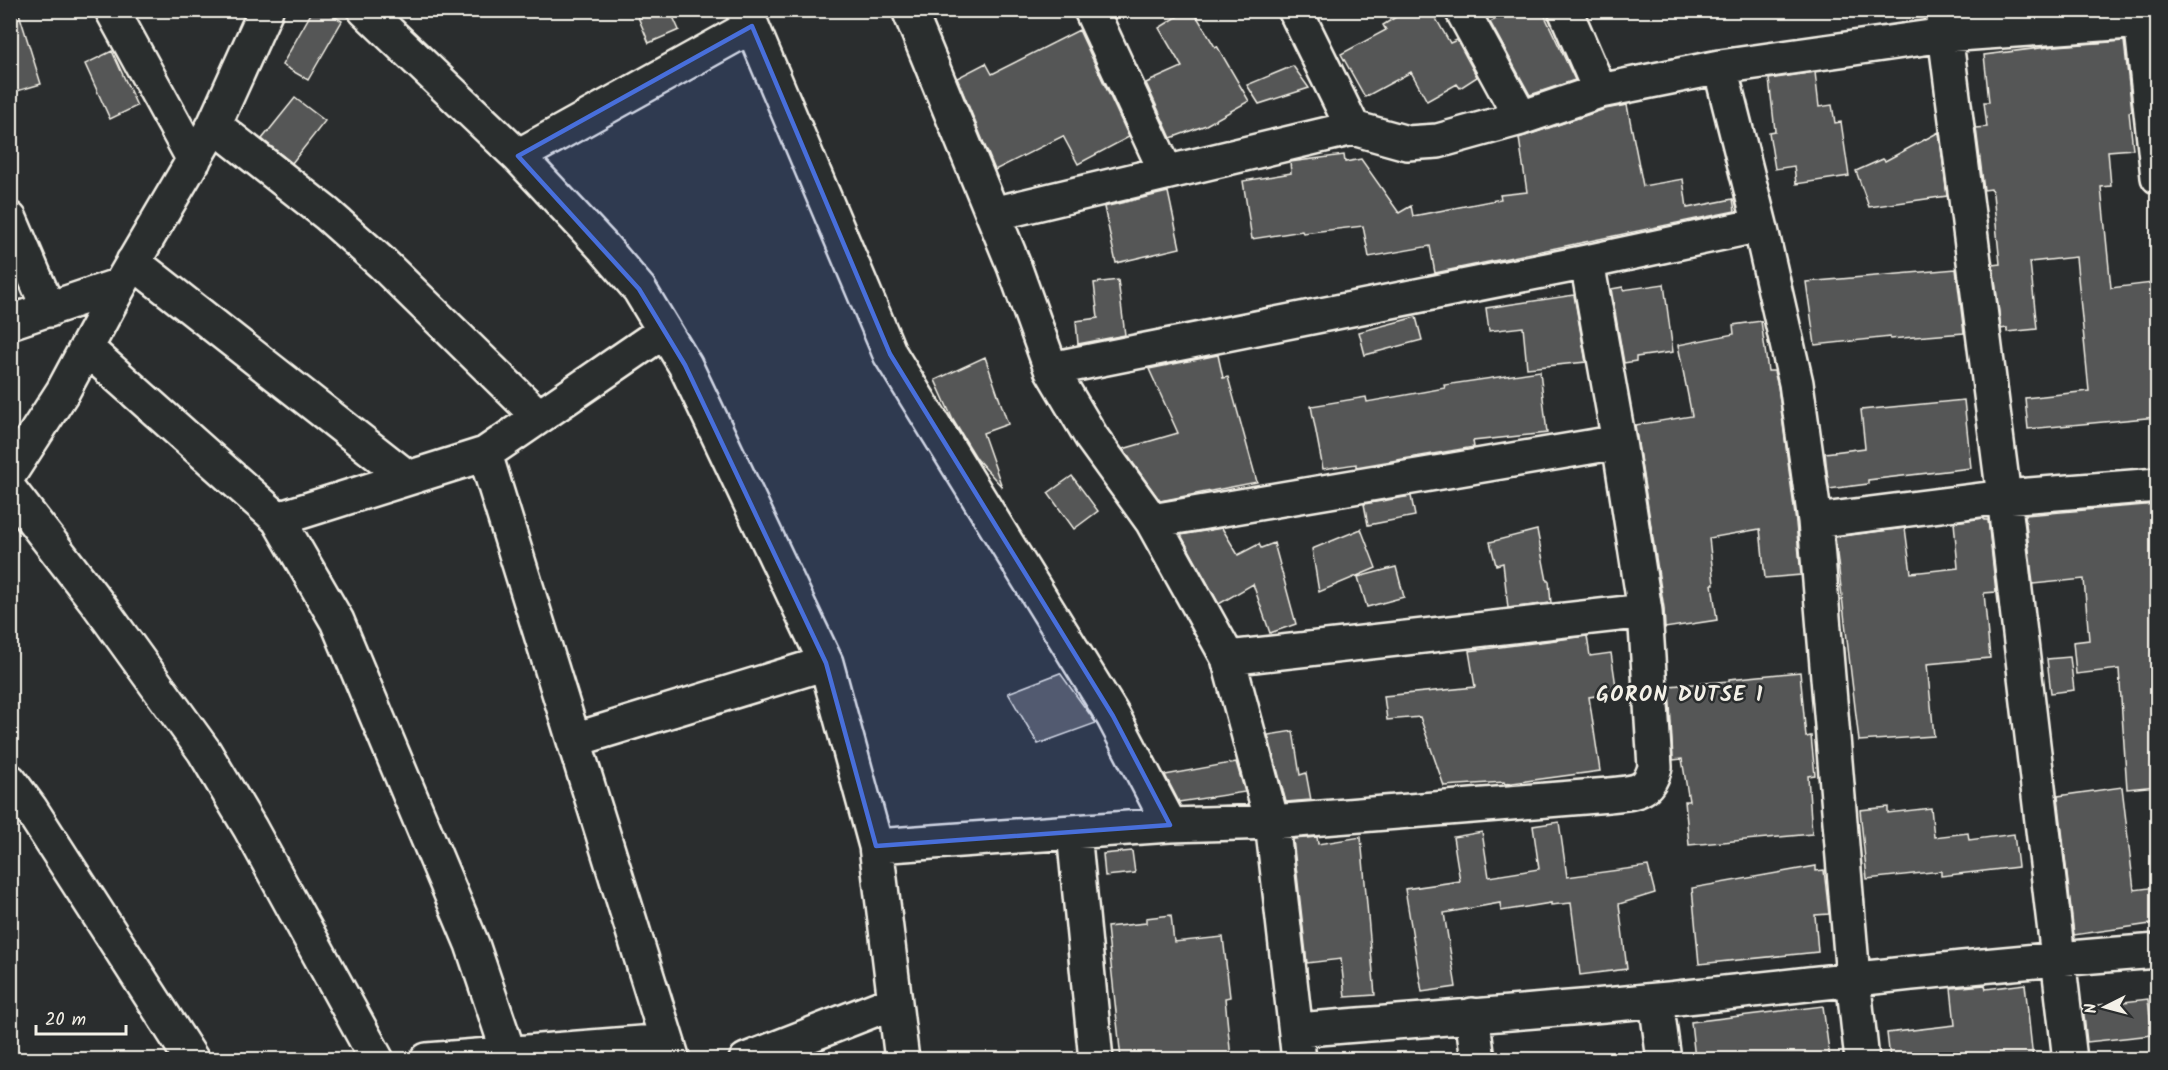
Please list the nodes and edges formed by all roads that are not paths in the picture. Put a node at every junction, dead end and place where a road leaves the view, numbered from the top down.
1 (112, 10) edge
2 (266, 10) edge
3 (365, 10) edge
4 (909, 10) edge
5 (1091, 10) edge
6 (1295, 10) edge
7 (1462, 10) edge
8 (1565, 10) edge
9 (2146, 17) edge
10 (747, 18) edge
11 (1944, 23) edge
12 (1720, 67) junction
13 (1600, 91) junction
14 (1521, 118) junction
15 (214, 125) junction
16 (1353, 128) junction
17 (518, 156) junction
18 (194, 159) junction
19 (1166, 172) junction
20 (2157, 177) edge
21 (993, 214) junction
22 (10, 219) edge
23 (1760, 225) junction
24 (1587, 262) junction
25 (127, 273) junction
26 (49, 310) junction
27 (10, 322) edge
28 (664, 331) junction
29 (86, 348) junction
30 (1051, 369) junction
31 (539, 417) junction
32 (1619, 442) junction
33 (484, 454) junction
34 (10, 473) edge
35 (408, 478) junction
36 (2157, 485) edge
37 (10, 490) edge
38 (2004, 497) junction
39 (278, 519) junction
40 (1815, 521) junction
41 (1152, 522) junction
42 (1645, 611) junction
43 (1228, 658) junction
44 (826, 663) junction
45 (574, 740) junction
46 (10, 781) edge
47 (1272, 822) junction
48 (1170, 825) junction
49 (1074, 832) junction
50 (876, 846) junction
51 (2157, 951) edge
52 (2059, 958) junction
53 (1852, 978) junction
54 (1656, 1000) junction
55 (894, 1002) junction
56 (1472, 1016) junction
57 (1298, 1045) edge
58 (670, 1050) edge
59 (510, 1057) edge
60 (192, 1059) edge
61 (377, 1059) edge
62 (427, 1059) edge
63 (746, 1059) edge
64 (902, 1059) edge
65 (1095, 1059) edge
66 (1478, 1059) edge
67 (1664, 1059) edge
68 (1862, 1059) edge
69 (2070, 1059) edge

1 - 18 street
2 - 15 street
3 - 17 street
4 - 21 street
5 - 19 street
6 - 16 street
7 - 14 street
8 - 13 street
9 - 11 street
9 - 20 street
10 - 17 street
10 - 48 street
11 - 12 street
11 - 38 street
12 - 13 street
12 - 23 street
13 - 14 street
14 - 16 street
15 - 18 street
15 - 31 street
16 - 19 street
17 - 28 street
18 - 25 street
19 - 21 street
21 - 30 street
22 - 26 street
23 - 24 street
23 - 40 street
24 - 30 street
24 - 32 street
25 - 26 street
25 - 29 street
25 - 35 street
26 - 27 street
28 - 31 street
28 - 44 street
29 - 34 street
29 - 39 street
30 - 41 street
31 - 33 street
32 - 41 street
32 - 42 street
33 - 35 street
33 - 45 street
35 - 39 street
36 - 38 street
37 - 61 street
38 - 40 street
38 - 52 street
39 - 59 street
40 - 53 street
41 - 43 street
42 - 43 street
42 - 47 street
43 - 47 street
44 - 45 street
44 - 50 street
45 - 58 street
46 - 60 street
47 - 48 street
47 - 57 street
48 - 49 street
49 - 50 street
49 - 65 street
50 - 55 street
51 - 52 street
52 - 53 street
52 - 69 street
53 - 54 street
53 - 68 street
54 - 56 street
54 - 67 street
55 - 63 street
55 - 64 street
56 - 57 street
56 - 66 street
58 - 59 street
59 - 62 street

